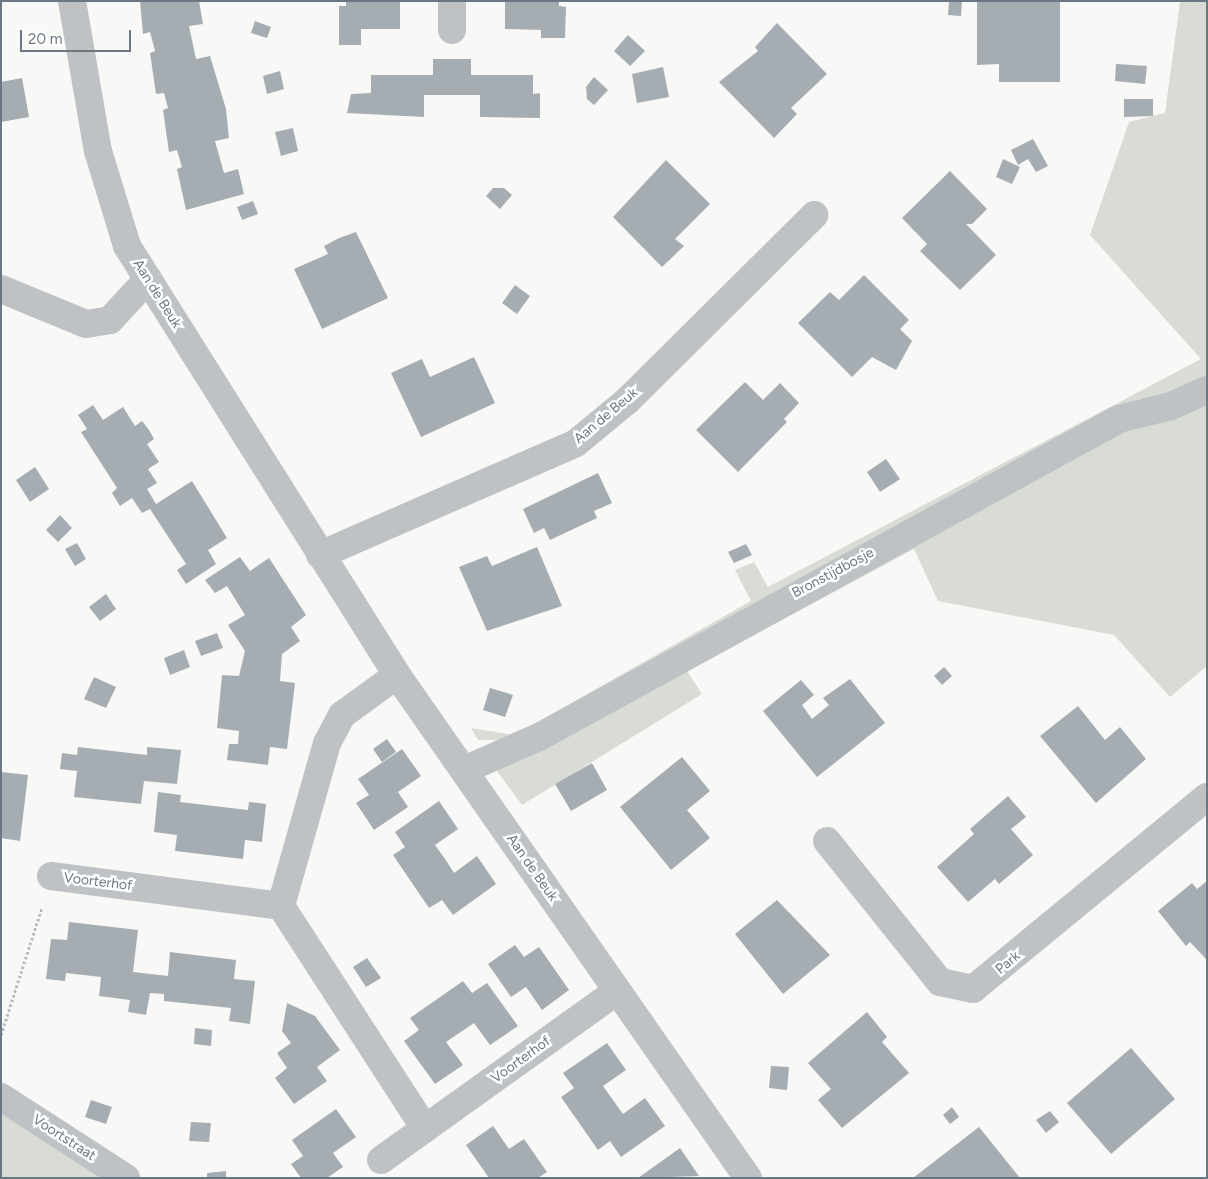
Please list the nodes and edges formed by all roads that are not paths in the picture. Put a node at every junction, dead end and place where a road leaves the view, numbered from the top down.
1 (72, 1) edge
2 (452, 1) edge
3 (452, 30) dead end
4 (814, 215) dead end
5 (148, 279) junction
6 (1, 288) edge
7 (1207, 390) edge
8 (320, 555) junction
9 (397, 675) junction
10 (464, 770) junction
11 (1207, 797) edge
12 (827, 841) dead end
13 (51, 876) road end
14 (281, 906) junction
15 (617, 991) junction
16 (1, 1097) edge
17 (425, 1128) junction
18 (381, 1160) dead end
19 (126, 1178) edge
20 (748, 1178) edge

1 - 5 street, Aan de Beuk
2 - 3 street
4 - 8 street, Aan de Beuk
5 - 6 street
5 - 8 street, Aan de Beuk
7 - 10 street, Bronstijdbosje
8 - 9 street, Aan de Beuk
9 - 10 street, Aan de Beuk
9 - 14 street
10 - 15 street, Aan de Beuk
11 - 12 street, Park
13 - 14 street, Voorterhof
14 - 17 street
15 - 17 street, Voorterhof
15 - 20 street, Aan de Beuk
16 - 19 street, Voortstraat
17 - 18 street, Voorterhof

